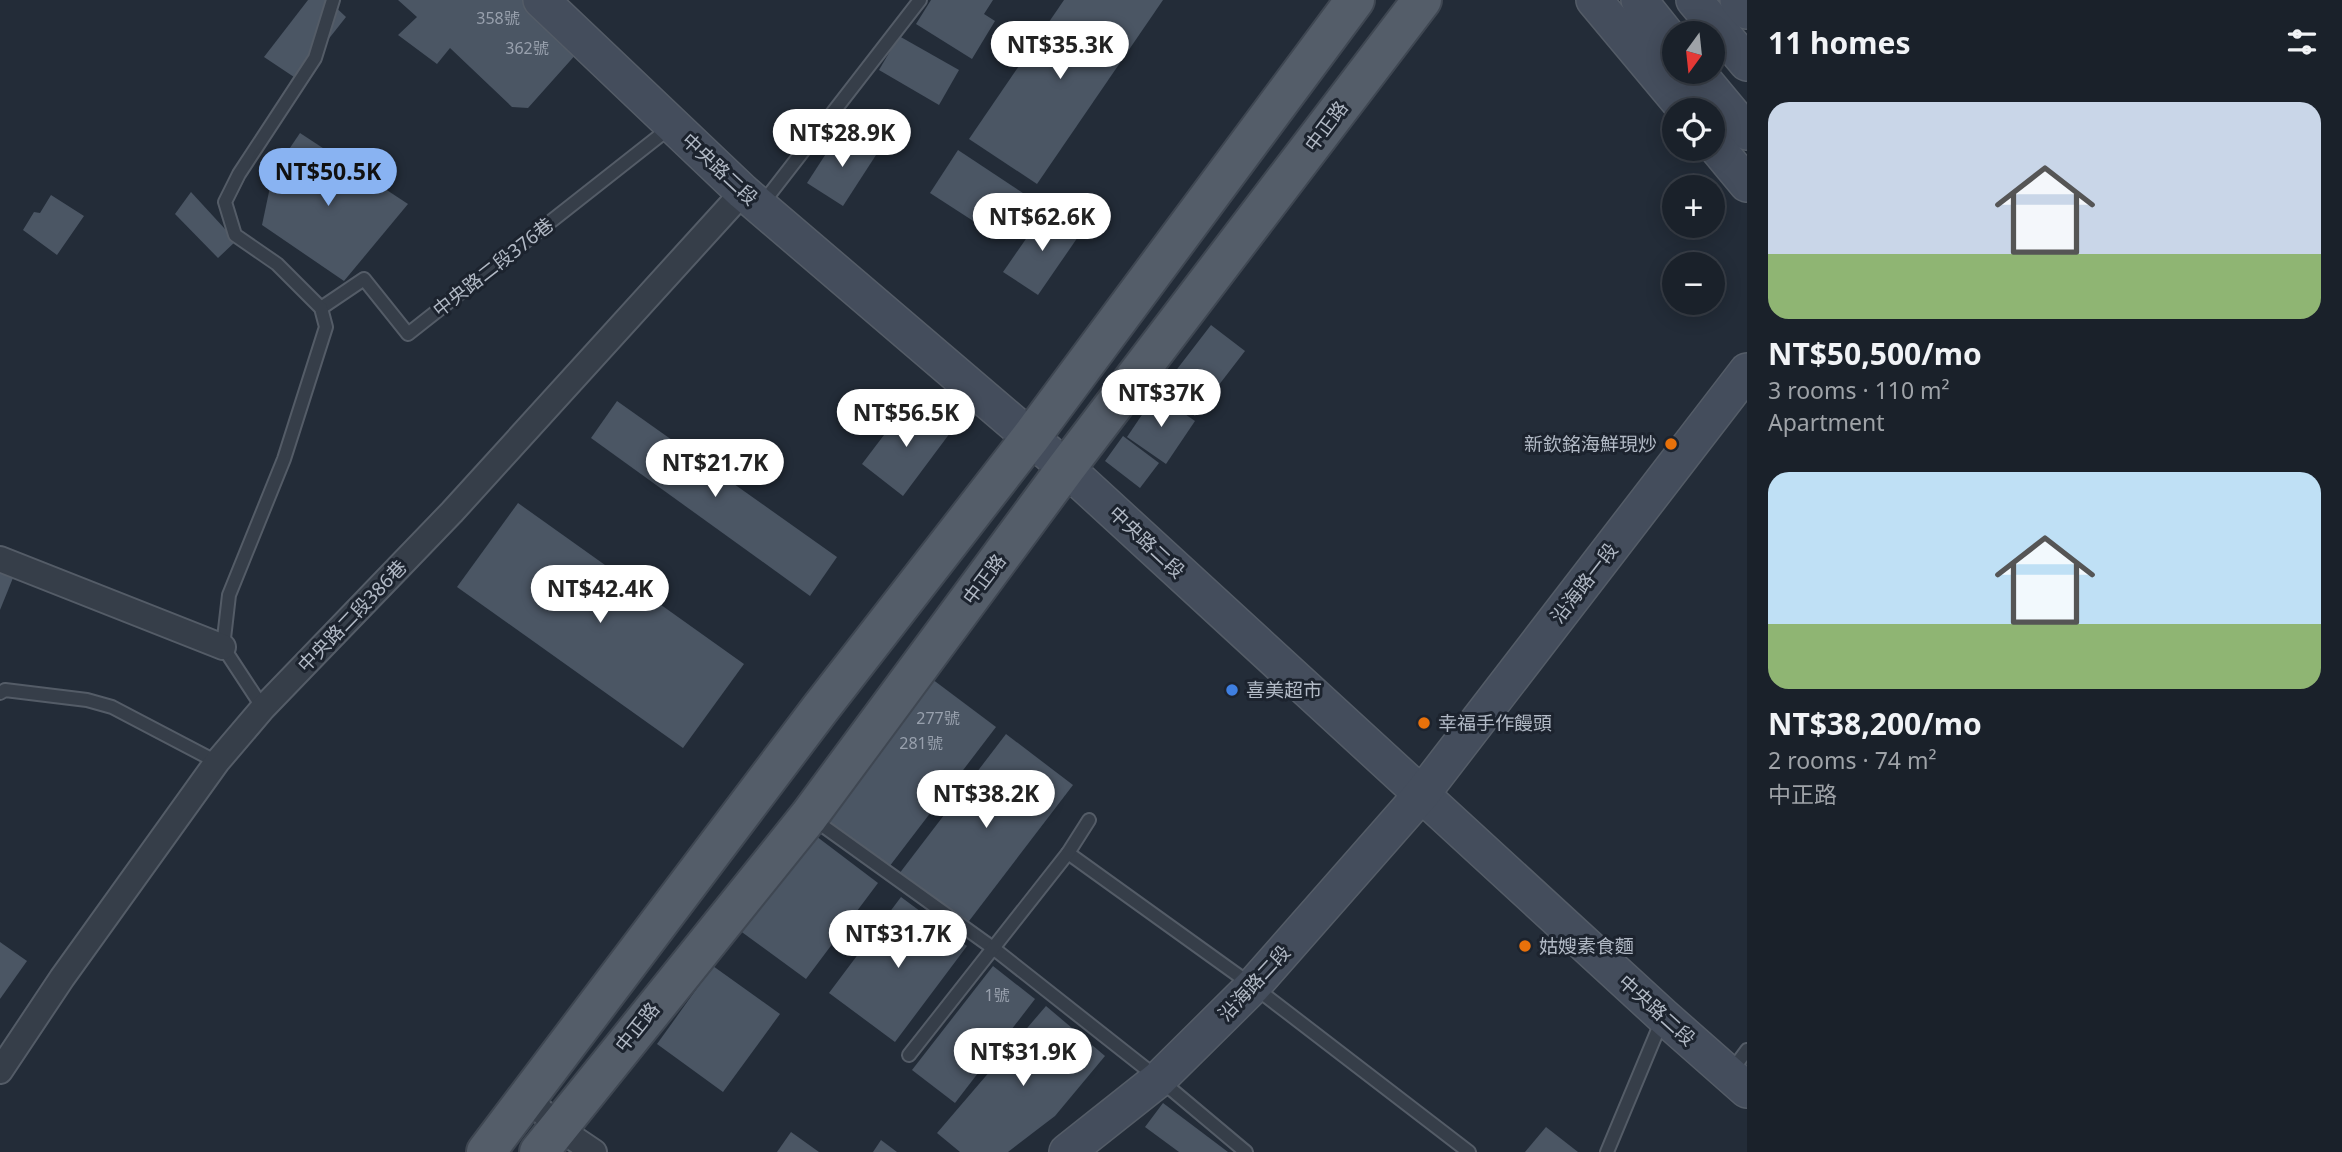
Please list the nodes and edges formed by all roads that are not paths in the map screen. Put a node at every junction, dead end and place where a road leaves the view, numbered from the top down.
1 (333, 0) edge
2 (541, 0) edge
3 (920, 0) edge
4 (1355, 0) edge
5 (1422, 0) edge
6 (1594, 0) edge
7 (1639, 0) edge
8 (1694, 0) edge
9 (1738, 0) edge
10 (1747, 11) edge
11 (1662, 29) edge
12 (1747, 63) edge
13 (1707, 84) edge
14 (1676, 98) edge
15 (674, 125) junction
16 (1747, 132) edge
17 (1725, 157) edge
18 (1747, 184) edge
19 (752, 199) junction
20 (321, 308) junction
21 (1747, 370) edge
22 (1031, 437) junction
23 (1066, 468) junction
24 (0, 559) edge
25 (223, 647) junction
26 (0, 693) edge
27 (263, 708) junction
28 (217, 762) junction
29 (1422, 794) junction
30 (809, 816) junction
31 (1089, 820) dead end
32 (1068, 853) junction
33 (993, 948) junction
34 (1253, 986) junction
35 (1663, 1016) junction
36 (909, 1055) dead end
37 (0, 1071) edge
38 (1741, 1072) edge
39 (1159, 1079) junction
40 (528, 1097) junction
41 (548, 1140) edge
42 (485, 1152) edge
43 (594, 1152) edge
44 (1067, 1152) edge
45 (1246, 1152) edge
46 (1469, 1152) edge
47 (1607, 1152) edge

1 - 20 lane
2 - 15 street, 中央路二段
3 - 19 lane
4 - 22 main road
5 - 23 main road, 中正路
6 - 14 street
7 - 11 street
8 - 12 street
9 - 10 street
13 - 16 street
15 - 19 street, 中央路二段
15 - 20 lane, 中央路二段376巷
17 - 18 street
19 - 22 street, 中央路二段
19 - 27 street, 中央路二段386巷
20 - 25 lane
21 - 29 street, 沿海路一段
22 - 23 street, 中央路二段
22 - 40 main road
23 - 29 street, 中央路二段
23 - 30 main road, 中正路
24 - 25 street
25 - 27 lane
26 - 28 lane
27 - 28 street, 中央路二段386巷
28 - 37 street, 中央路二段386巷
29 - 34 street, 沿海路二段
29 - 35 street, 中央路二段
30 - 33 lane
30 - 41 main road, 中正路
31 - 32 lane
32 - 33 lane
32 - 34 lane
33 - 36 lane
33 - 39 lane
34 - 39 street, 沿海路二段
34 - 46 lane
35 - 38 street, 中央路二段
35 - 47 lane
39 - 44 street, 沿海路二段
39 - 45 lane
40 - 41 street
40 - 42 main road
41 - 43 street

